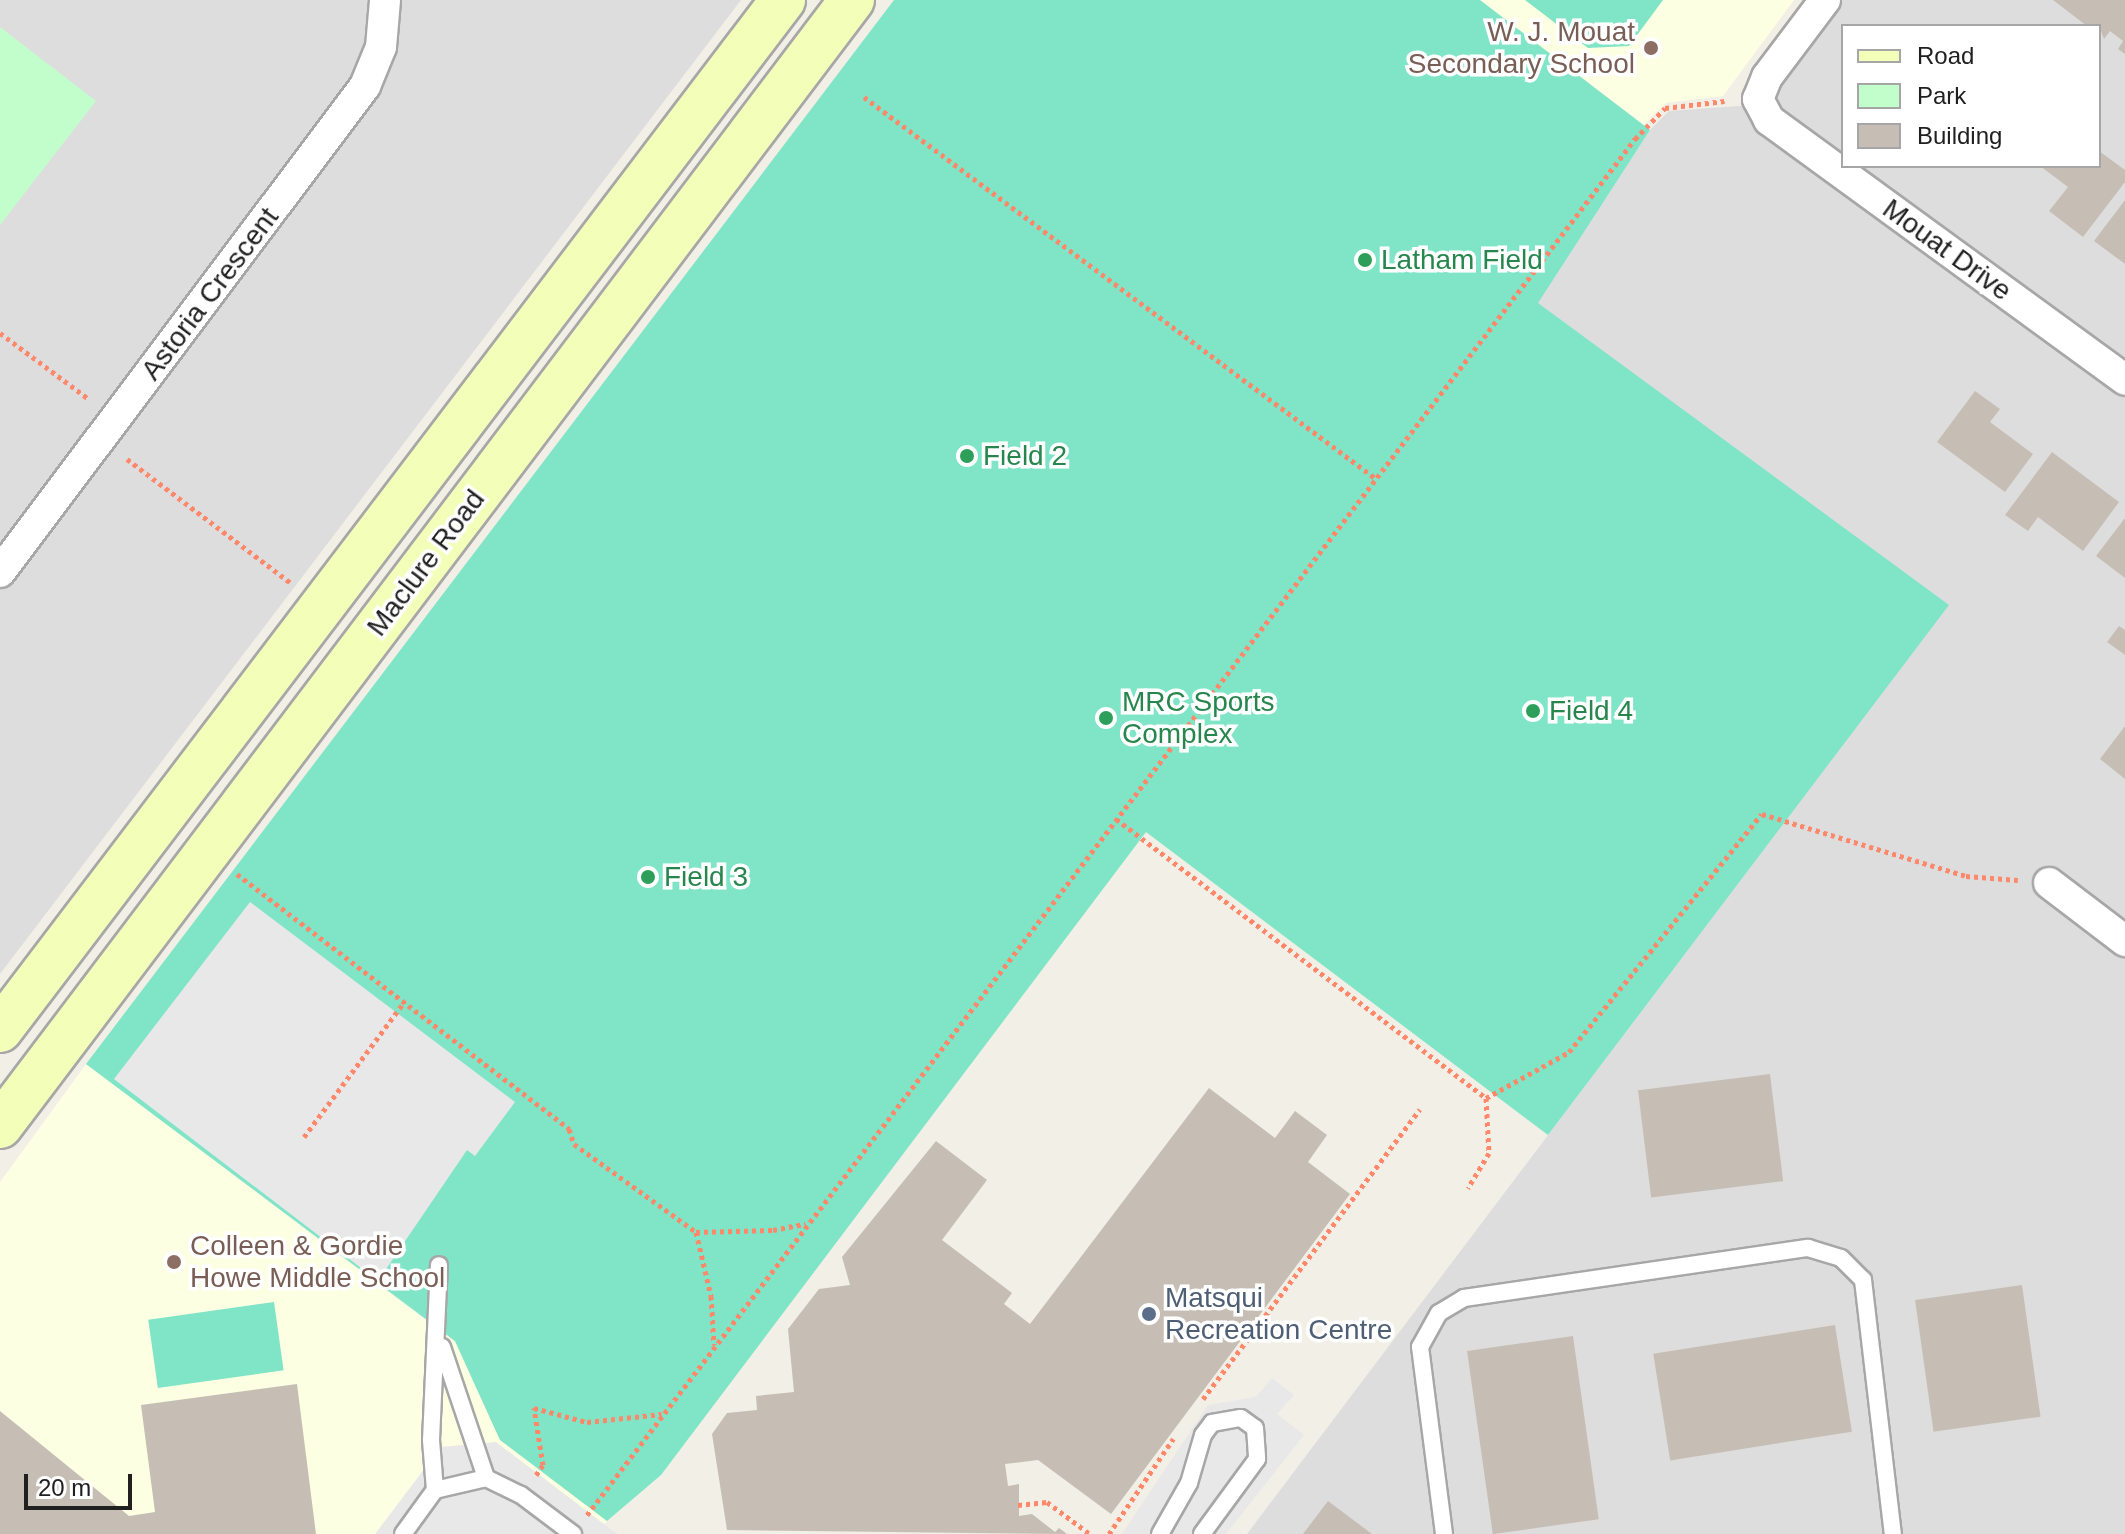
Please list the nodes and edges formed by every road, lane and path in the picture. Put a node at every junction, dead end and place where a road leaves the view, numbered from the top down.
1 (385, 0) edge
2 (783, 0) edge
3 (852, 0) edge
4 (1825, 0) edge
5 (864, 97) dead end
6 (1758, 99) junction
7 (0, 333) edge
8 (2125, 380) edge
9 (109, 429) junction
10 (1375, 478) junction
11 (0, 572) edge
12 (324, 608) junction
13 (1116, 819) junction
14 (208, 852) junction
15 (2049, 883) joint
16 (2125, 941) edge
17 (405, 1001) junction
18 (0, 1030) edge
19 (1486, 1098) junction
20 (1420, 1109) dead end
21 (0, 1126) edge
22 (304, 1137) dead end
23 (1468, 1188) dead end
24 (805, 1224) junction
25 (696, 1232) junction
26 (439, 1265) dead end
27 (439, 1340) junction
28 (714, 1346) junction
29 (1200, 1402) dead end
30 (662, 1414) junction
31 (1176, 1434) dead end
32 (486, 1478) junction
33 (435, 1490) junction
34 (521, 1495) junction
35 (1018, 1505) dead end
36 (587, 1514) dead end
37 (403, 1534) edge
38 (573, 1534) edge
39 (1090, 1534) edge
40 (1109, 1534) edge
41 (1160, 1534) edge
42 (1202, 1534) edge
43 (1444, 1534) edge
44 (1893, 1534) edge

1 - 9 street, Astoria Crescent
2 - 12 main road, Maclure Road
3 - 14 main road, Maclure Road
4 - 6 street
5 - 10 path
6 - 8 street, Mouat Drive
6 - 10 path
7 - 9 path
9 - 11 street, Astoria Crescent
9 - 12 path
10 - 13 path
12 - 18 main road, Maclure Road
13 - 19 path
13 - 24 path
14 - 17 path
14 - 21 main road, Maclure Road
15 - 16 street
15 - 19 path
17 - 22 path
17 - 25 path
19 - 23 path
20 - 29 path
24 - 25 path
24 - 28 path
25 - 28 path
26 - 27 lane
27 - 32 lane
27 - 33 lane
28 - 30 path
30 - 34 path
30 - 36 path
31 - 40 path
32 - 33 lane
32 - 34 lane
33 - 37 lane
34 - 38 lane
35 - 39 path
41 - 42 lane
43 - 44 lane

